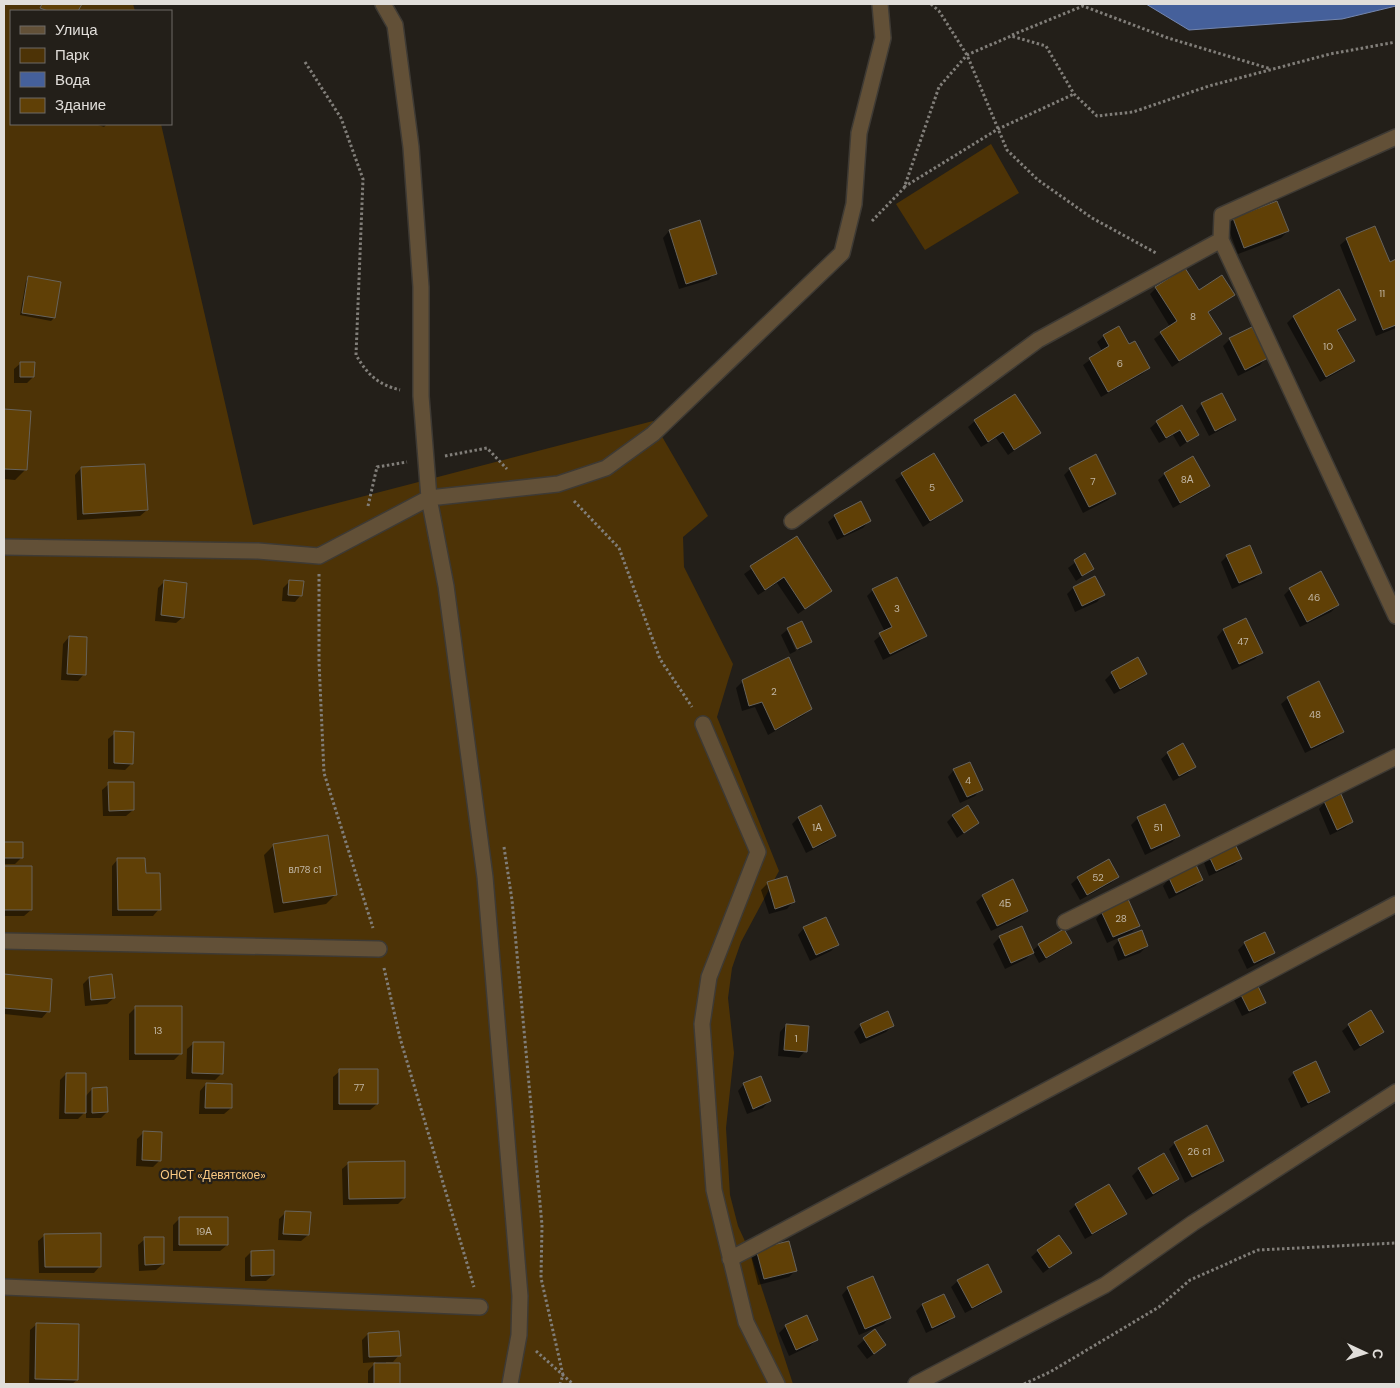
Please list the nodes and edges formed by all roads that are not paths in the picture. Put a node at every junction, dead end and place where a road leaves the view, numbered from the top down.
1 (383, 4) edge
2 (880, 4) edge
3 (1396, 137) edge
4 (1220, 240) junction
5 (429, 498) junction
6 (792, 521) dead end
7 (4, 546) edge
8 (1395, 610) edge
9 (703, 724) road end
10 (1396, 757) edge
11 (1396, 904) edge
12 (1065, 922) dead end
13 (4, 941) edge
14 (379, 949) road end
15 (1396, 1092) edge
16 (730, 1259) junction
17 (4, 1287) edge
18 (480, 1307) road end
19 (510, 1384) edge
20 (777, 1384) edge
21 (916, 1384) edge

1 - 5 street
2 - 5 street
3 - 4 street
4 - 6 street
4 - 8 street
5 - 7 street
5 - 19 street
9 - 16 street
10 - 12 street
11 - 16 street
13 - 14 street
15 - 21 street
16 - 20 street
17 - 18 street

